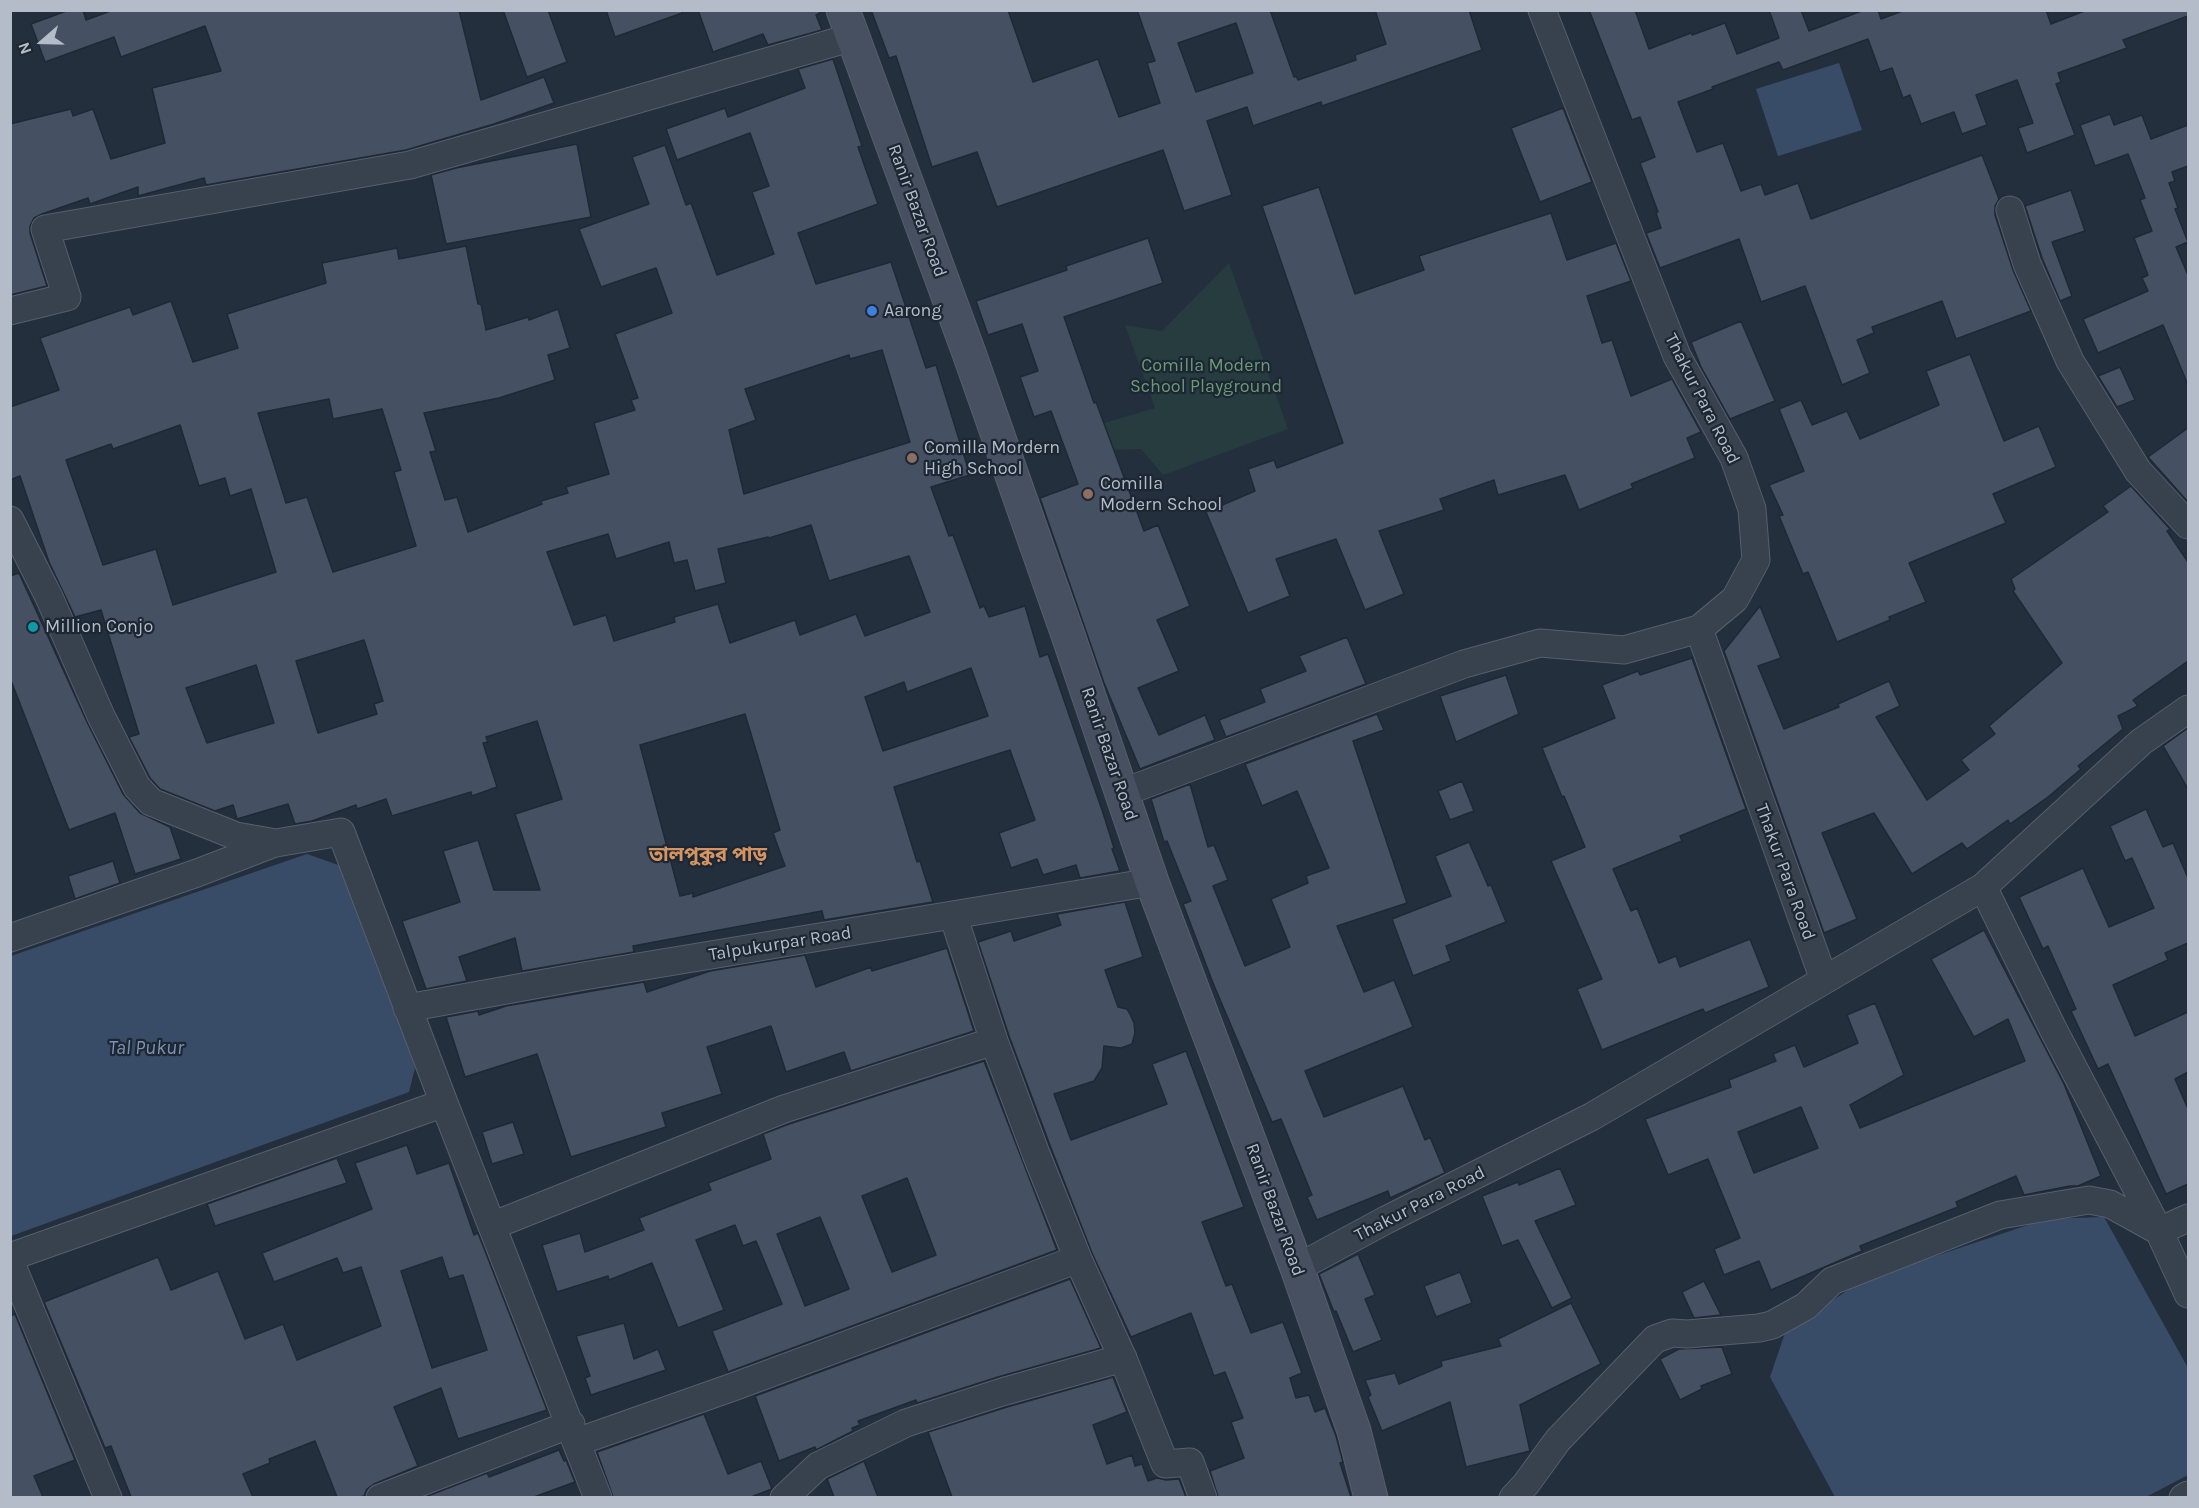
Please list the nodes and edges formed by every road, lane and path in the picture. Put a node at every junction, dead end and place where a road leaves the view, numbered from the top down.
1 (1542, 10) edge
2 (848, 24) edge
3 (2010, 210) dead end
4 (10, 311) edge
5 (2188, 525) edge
6 (14, 532) edge
7 (1699, 629) junction
8 (2188, 709) edge
9 (1122, 793) junction
10 (276, 843) junction
11 (1152, 882) junction
12 (1983, 887) junction
13 (953, 915) junction
14 (10, 938) edge
15 (1824, 980) junction
16 (407, 1008) junction
17 (994, 1041) junction
18 (444, 1103) junction
19 (2188, 1218) edge
20 (492, 1226) junction
21 (2159, 1231) junction
22 (10, 1259) edge
23 (1078, 1259) junction
24 (1297, 1268) junction
25 (2188, 1294) edge
26 (1123, 1358) junction
27 (574, 1433) junction
28 (421, 1490) edge
29 (2188, 1495) edge
30 (108, 1497) edge
31 (380, 1497) edge
32 (598, 1497) edge
33 (784, 1497) edge
34 (1203, 1497) edge
35 (1371, 1497) edge
36 (1513, 1497) edge
37 (2183, 1497) edge

1 - 7 street, Thakur Para Road
2 - 4 street
2 - 9 main road, Ranir Bazar Road
3 - 5 street
6 - 10 street
7 - 9 street
7 - 15 street, Thakur Para Road
8 - 12 street, Thakur Para Road
9 - 11 main road, Ranir Bazar Road
10 - 14 street
10 - 16 street
11 - 13 street, Talpukurpar Road
11 - 24 main road, Ranir Bazar Road
12 - 15 street, Thakur Para Road
12 - 21 street
13 - 16 street, Talpukurpar Road
13 - 17 street
15 - 24 street, Thakur Para Road
16 - 18 street
17 - 20 street
17 - 23 street
18 - 20 street
18 - 22 street
19 - 21 street
20 - 27 street
21 - 25 street
21 - 36 street
22 - 30 street
23 - 26 street
23 - 27 street
24 - 35 main road, Ranir Bazar Road
26 - 33 street
26 - 34 street
27 - 28 street
27 - 32 street
28 - 31 street
29 - 37 street

